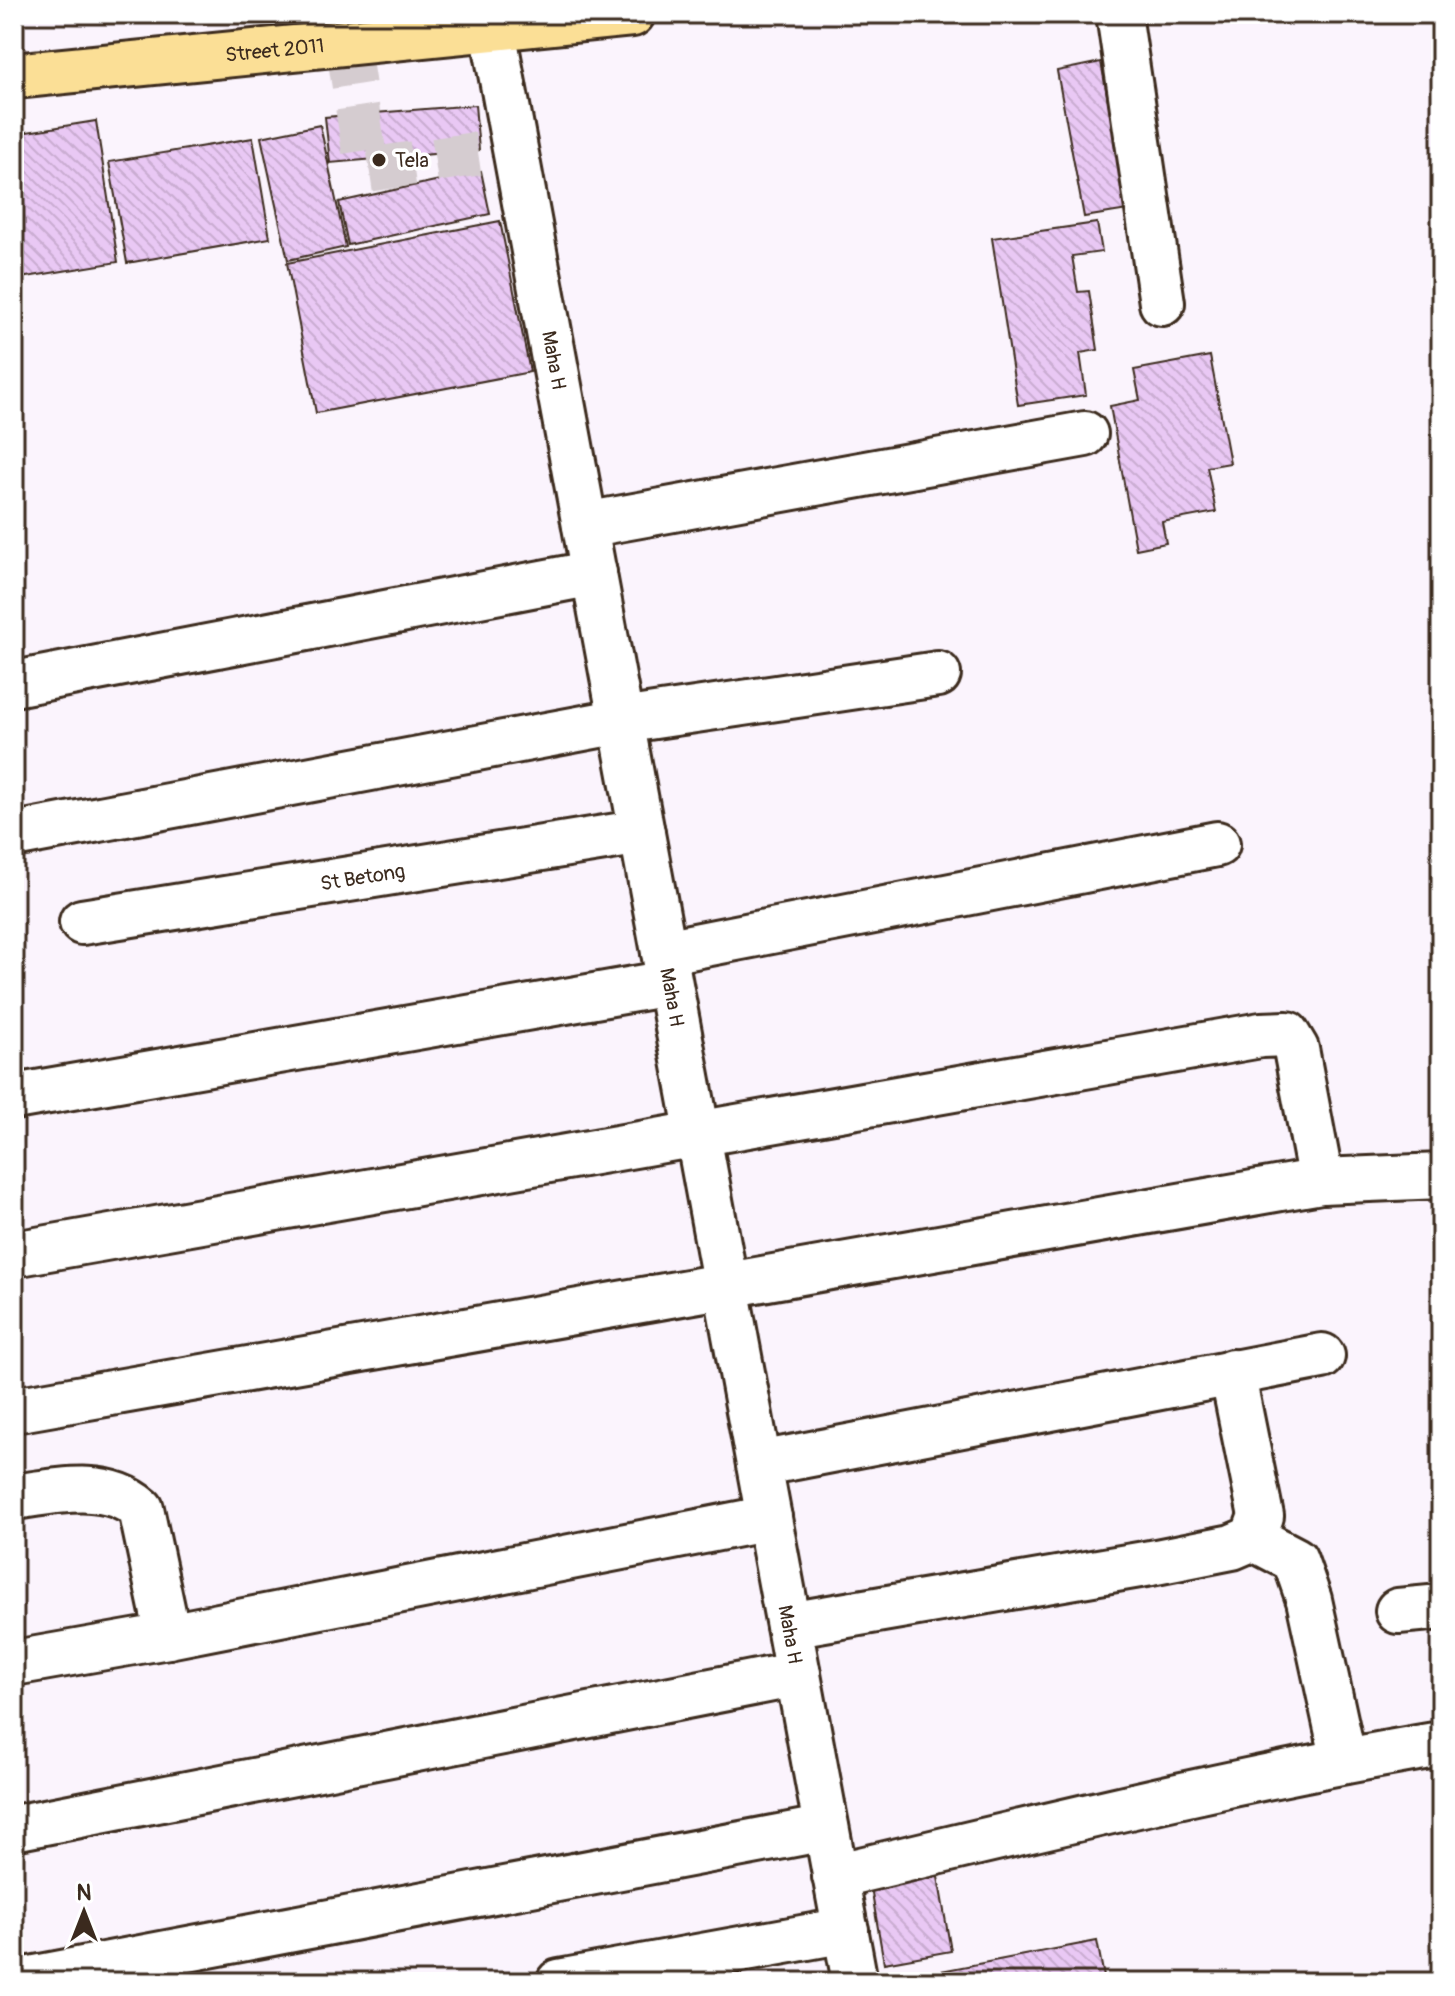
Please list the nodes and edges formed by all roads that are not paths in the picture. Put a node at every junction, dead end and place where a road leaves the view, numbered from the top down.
1 (632, 14) edge
2 (1119, 14) edge
3 (491, 21) edge
4 (14, 76) edge
5 (1162, 303) dead end
6 (1085, 434) dead end
7 (585, 525) junction
8 (594, 573) junction
9 (938, 674) dead end
10 (14, 684) edge
11 (621, 721) junction
12 (642, 832) junction
13 (14, 835) edge
14 (1217, 844) dead end
15 (82, 922) dead end
16 (667, 968) junction
17 (14, 1097) edge
18 (698, 1136) junction
19 (1441, 1176) edge
20 (1321, 1181) junction
21 (14, 1254) edge
22 (725, 1284) junction
23 (1322, 1356) dead end
24 (1232, 1372) junction
25 (14, 1410) edge
26 (759, 1464) junction
27 (14, 1497) edge
28 (769, 1518) junction
29 (1253, 1538) junction
30 (1441, 1607) edge
31 (1398, 1611) dead end
32 (789, 1625) junction
33 (168, 1636) junction
34 (14, 1663) edge
35 (798, 1674) junction
36 (1441, 1744) edge
37 (1344, 1761) junction
38 (14, 1828) edge
39 (826, 1828) junction
40 (835, 1876) junction
41 (846, 1930) junction
42 (569, 1981) edge
43 (14, 1982) edge
44 (855, 1982) edge

1 - 3 main road, Street 2011
2 - 5 street
3 - 4 main road, Street 2011
3 - 7 street, Maha H
6 - 7 street
7 - 8 street, Maha H
8 - 10 street
8 - 11 street, Maha H
9 - 11 street
11 - 12 street, Maha H
11 - 13 street
12 - 15 street, St Betong
12 - 16 street, Maha H
14 - 16 street
16 - 17 street
16 - 18 street, Maha H
18 - 20 street
18 - 21 street
18 - 22 street, Maha H
19 - 20 street
20 - 22 street
22 - 25 street
22 - 26 street, Maha H
23 - 24 street
24 - 26 street
24 - 29 street
26 - 28 street, Maha H
27 - 33 street
28 - 32 street, Maha H
28 - 33 street
29 - 32 street
29 - 37 street
30 - 31 street
32 - 35 street, Maha H
33 - 34 street
35 - 38 street
35 - 39 street, Maha H
36 - 37 street
37 - 40 street
39 - 40 street, Maha H
39 - 43 street
40 - 41 street, Maha H
41 - 42 street
41 - 44 street, Maha H

